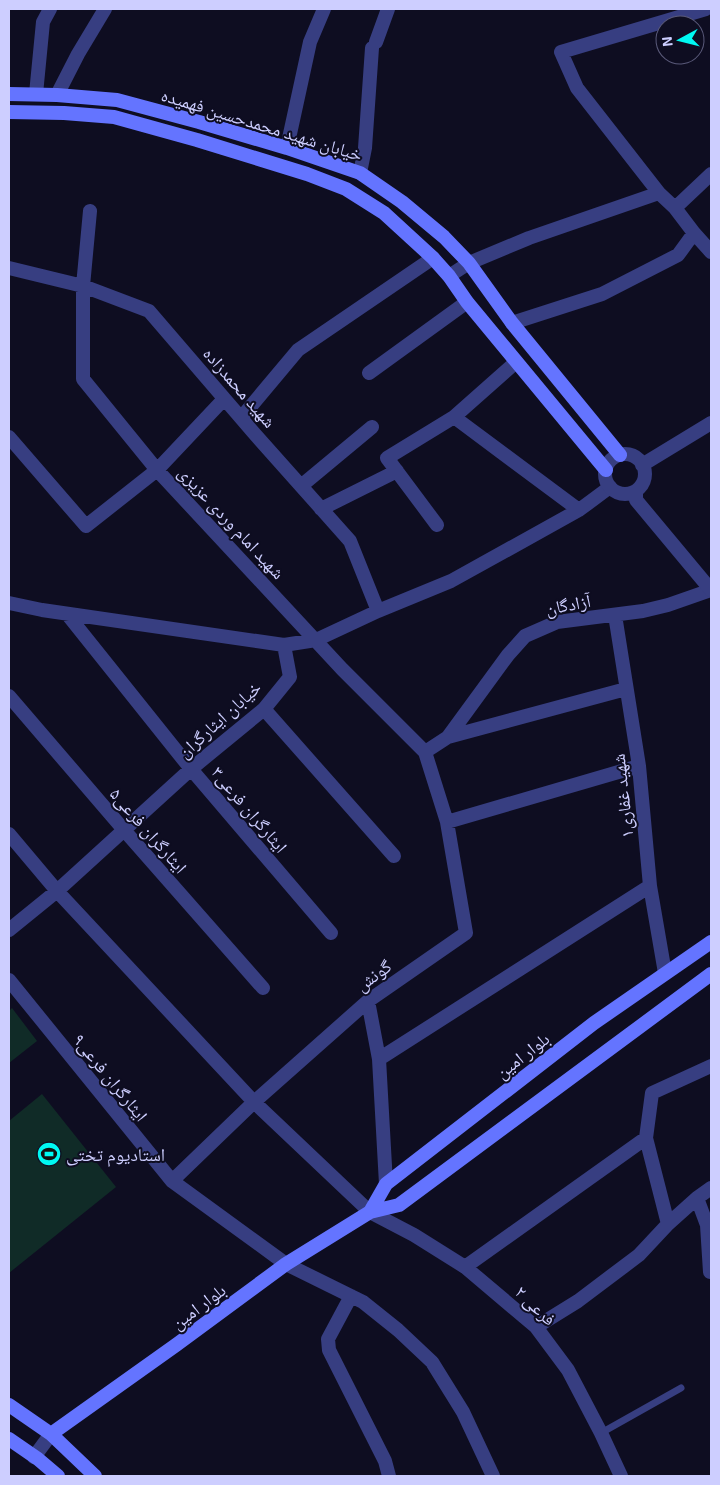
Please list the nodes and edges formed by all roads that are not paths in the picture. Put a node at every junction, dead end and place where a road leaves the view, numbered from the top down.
1 (50, 9) edge
2 (105, 9) edge
3 (324, 9) edge
4 (388, 9) edge
5 (706, 9) edge
6 (9, 94) edge
7 (36, 94) junction
8 (57, 94) junction
9 (9, 112) edge
10 (288, 143) dead end
11 (360, 173) junction
12 (711, 174) edge
13 (659, 194) junction
14 (675, 208) junction
15 (90, 212) dead end
16 (694, 233) junction
17 (711, 252) edge
18 (433, 258) junction
19 (469, 264) junction
20 (9, 268) edge
21 (448, 276) junction
22 (83, 286) junction
23 (467, 302) junction
24 (512, 323) junction
25 (516, 362) junction
26 (369, 373) dead end
27 (224, 399) junction
28 (241, 418) junction
29 (454, 418) junction
30 (711, 423) edge
31 (372, 427) dead end
32 (9, 437) edge
33 (620, 455) junction
34 (642, 465) junction
35 (157, 470) junction
36 (606, 470) junction
37 (397, 471) junction
38 (301, 486) junction
39 (610, 487) junction
40 (636, 491) junction
41 (322, 509) junction
42 (579, 510) junction
43 (437, 525) dead end
44 (711, 590) edge
45 (9, 603) edge
46 (378, 611) junction
47 (67, 614) junction
48 (616, 615) junction
49 (316, 640) junction
50 (284, 645) junction
51 (626, 688) junction
52 (9, 696) edge
53 (264, 709) junction
54 (448, 737) junction
55 (425, 752) junction
56 (639, 766) junction
57 (191, 769) junction
58 (447, 822) junction
59 (124, 830) junction
60 (9, 834) edge
61 (394, 856) dead end
62 (650, 886) junction
63 (57, 891) junction
64 (9, 930) edge
65 (331, 933) dead end
66 (711, 942) edge
67 (666, 973) junction
68 (711, 974) edge
69 (9, 980) edge
70 (263, 988) dead end
71 (368, 1001) junction
72 (379, 1059) junction
73 (711, 1066) edge
74 (254, 1102) junction
75 (646, 1138) junction
76 (172, 1181) junction
77 (386, 1184) junction
78 (711, 1188) edge
79 (697, 1198) junction
80 (370, 1212) junction
81 (668, 1224) junction
82 (709, 1224) edge
83 (286, 1264) junction
84 (465, 1267) junction
85 (711, 1275) edge
86 (351, 1296) junction
87 (536, 1327) junction
88 (681, 1388) dead end
89 (9, 1405) edge
90 (601, 1433) junction
91 (51, 1434) junction
92 (9, 1439) edge
93 (34, 1456) junction
94 (58, 1476) edge
95 (95, 1476) edge
96 (389, 1476) edge
97 (493, 1476) edge
98 (621, 1476) edge

1 - 7 street
2 - 8 street
3 - 10 street
4 - 11 street
5 - 13 street
6 - 7 main road, خیابان شهید محمدحسین فهمیده
7 - 8 main road, خیابان شهید محمدحسین فهمیده
8 - 11 main road, خیابان شهید محمدحسین فهمیده
9 - 18 main road, خیابان شهید محمدحسین فهمیده
11 - 19 main road, خیابان شهید محمدحسین فهمیده
12 - 14 street
13 - 14 street
13 - 19 street
14 - 16 street
15 - 22 street, شهید امام وردی عزیزی
16 - 17 street
16 - 24 street
18 - 21 main road, خیابان شهید محمدحسین فهمیده
18 - 28 street
19 - 21 street
19 - 24 main road, خیابان شهید محمدحسین فهمیده
20 - 22 street, شهید محمدزاده
21 - 23 main road, خیابان شهید محمدحسین فهمیده
22 - 27 street, شهید محمدزاده
22 - 35 street, شهید امام وردی عزیزی
23 - 25 main road, خیابان شهید محمدحسین فهمیده
23 - 26 street
24 - 33 main road, خیابان شهید محمدحسین فهمیده
25 - 29 street
25 - 36 main road, خیابان شهید محمدحسین فهمیده
27 - 28 street, شهید محمدزاده
27 - 35 street
28 - 38 street, شهید محمدزاده
29 - 37 street
29 - 42 street
30 - 34 street
31 - 38 street
32 - 35 street
33 - 34 street
33 - 36 street
34 - 40 street
35 - 49 street, شهید امام وردی عزیزی
36 - 39 street
37 - 41 street
37 - 43 street
38 - 41 street, شهید محمدزاده
39 - 40 street
39 - 42 street
40 - 44 street
41 - 46 street, شهید محمدزاده
42 - 46 street
44 - 48 street, آزادگان
45 - 47 street
46 - 49 street
47 - 50 street
47 - 57 street, ایثارگران فرعی۳
48 - 51 street, شهید غفاری۱
48 - 54 street, آزادگان
49 - 50 street
49 - 55 street, شهید امام وردی عزیزی
50 - 53 street, خیابان ایثارگران
51 - 54 street
51 - 56 street, شهید غفاری۱
52 - 59 street, ایثارگران فرعی۵
53 - 57 street, خیابان ایثارگران
53 - 61 street
54 - 55 street, آزادگان
55 - 58 street, گونش
56 - 58 street
56 - 62 street, شهید غفاری۱
57 - 59 street, خیابان ایثارگران
57 - 65 street, ایثارگران فرعی۳
58 - 71 street, گونش
59 - 63 street, خیابان ایثارگران
59 - 70 street, ایثارگران فرعی۵
60 - 63 street, فرعی ۲
62 - 67 street, شهید غفاری۱
62 - 72 street
63 - 64 street, خیابان ایثارگران
63 - 74 street, فرعی ۲
66 - 67 main road, بلوار امین
67 - 77 main road, بلوار امین
68 - 80 main road, بلوار امین
69 - 76 street, ایثارگران فرعی۹
71 - 72 street
71 - 74 street, گونش
72 - 77 street
73 - 75 street
74 - 76 street, گونش
74 - 80 street, فرعی ۲
75 - 81 street
75 - 84 street
76 - 83 street, ایثارگران فرعی۹
77 - 80 main road, بلوار امین
78 - 79 street
79 - 81 street
79 - 82 street
80 - 83 main road, بلوار امین
80 - 84 street, فرعی ۲
81 - 87 street
82 - 85 street
83 - 86 street, ایثارگران فرعی۹
83 - 91 main road, بلوار امین
84 - 87 street, فرعی ۲
86 - 96 street
86 - 97 street, ایثارگران فرعی۹
87 - 90 street, فرعی ۲
88 - 90 lane
89 - 91 main road
90 - 98 street, فرعی ۲
91 - 93 street
91 - 95 main road
92 - 93 main road
93 - 94 main road

